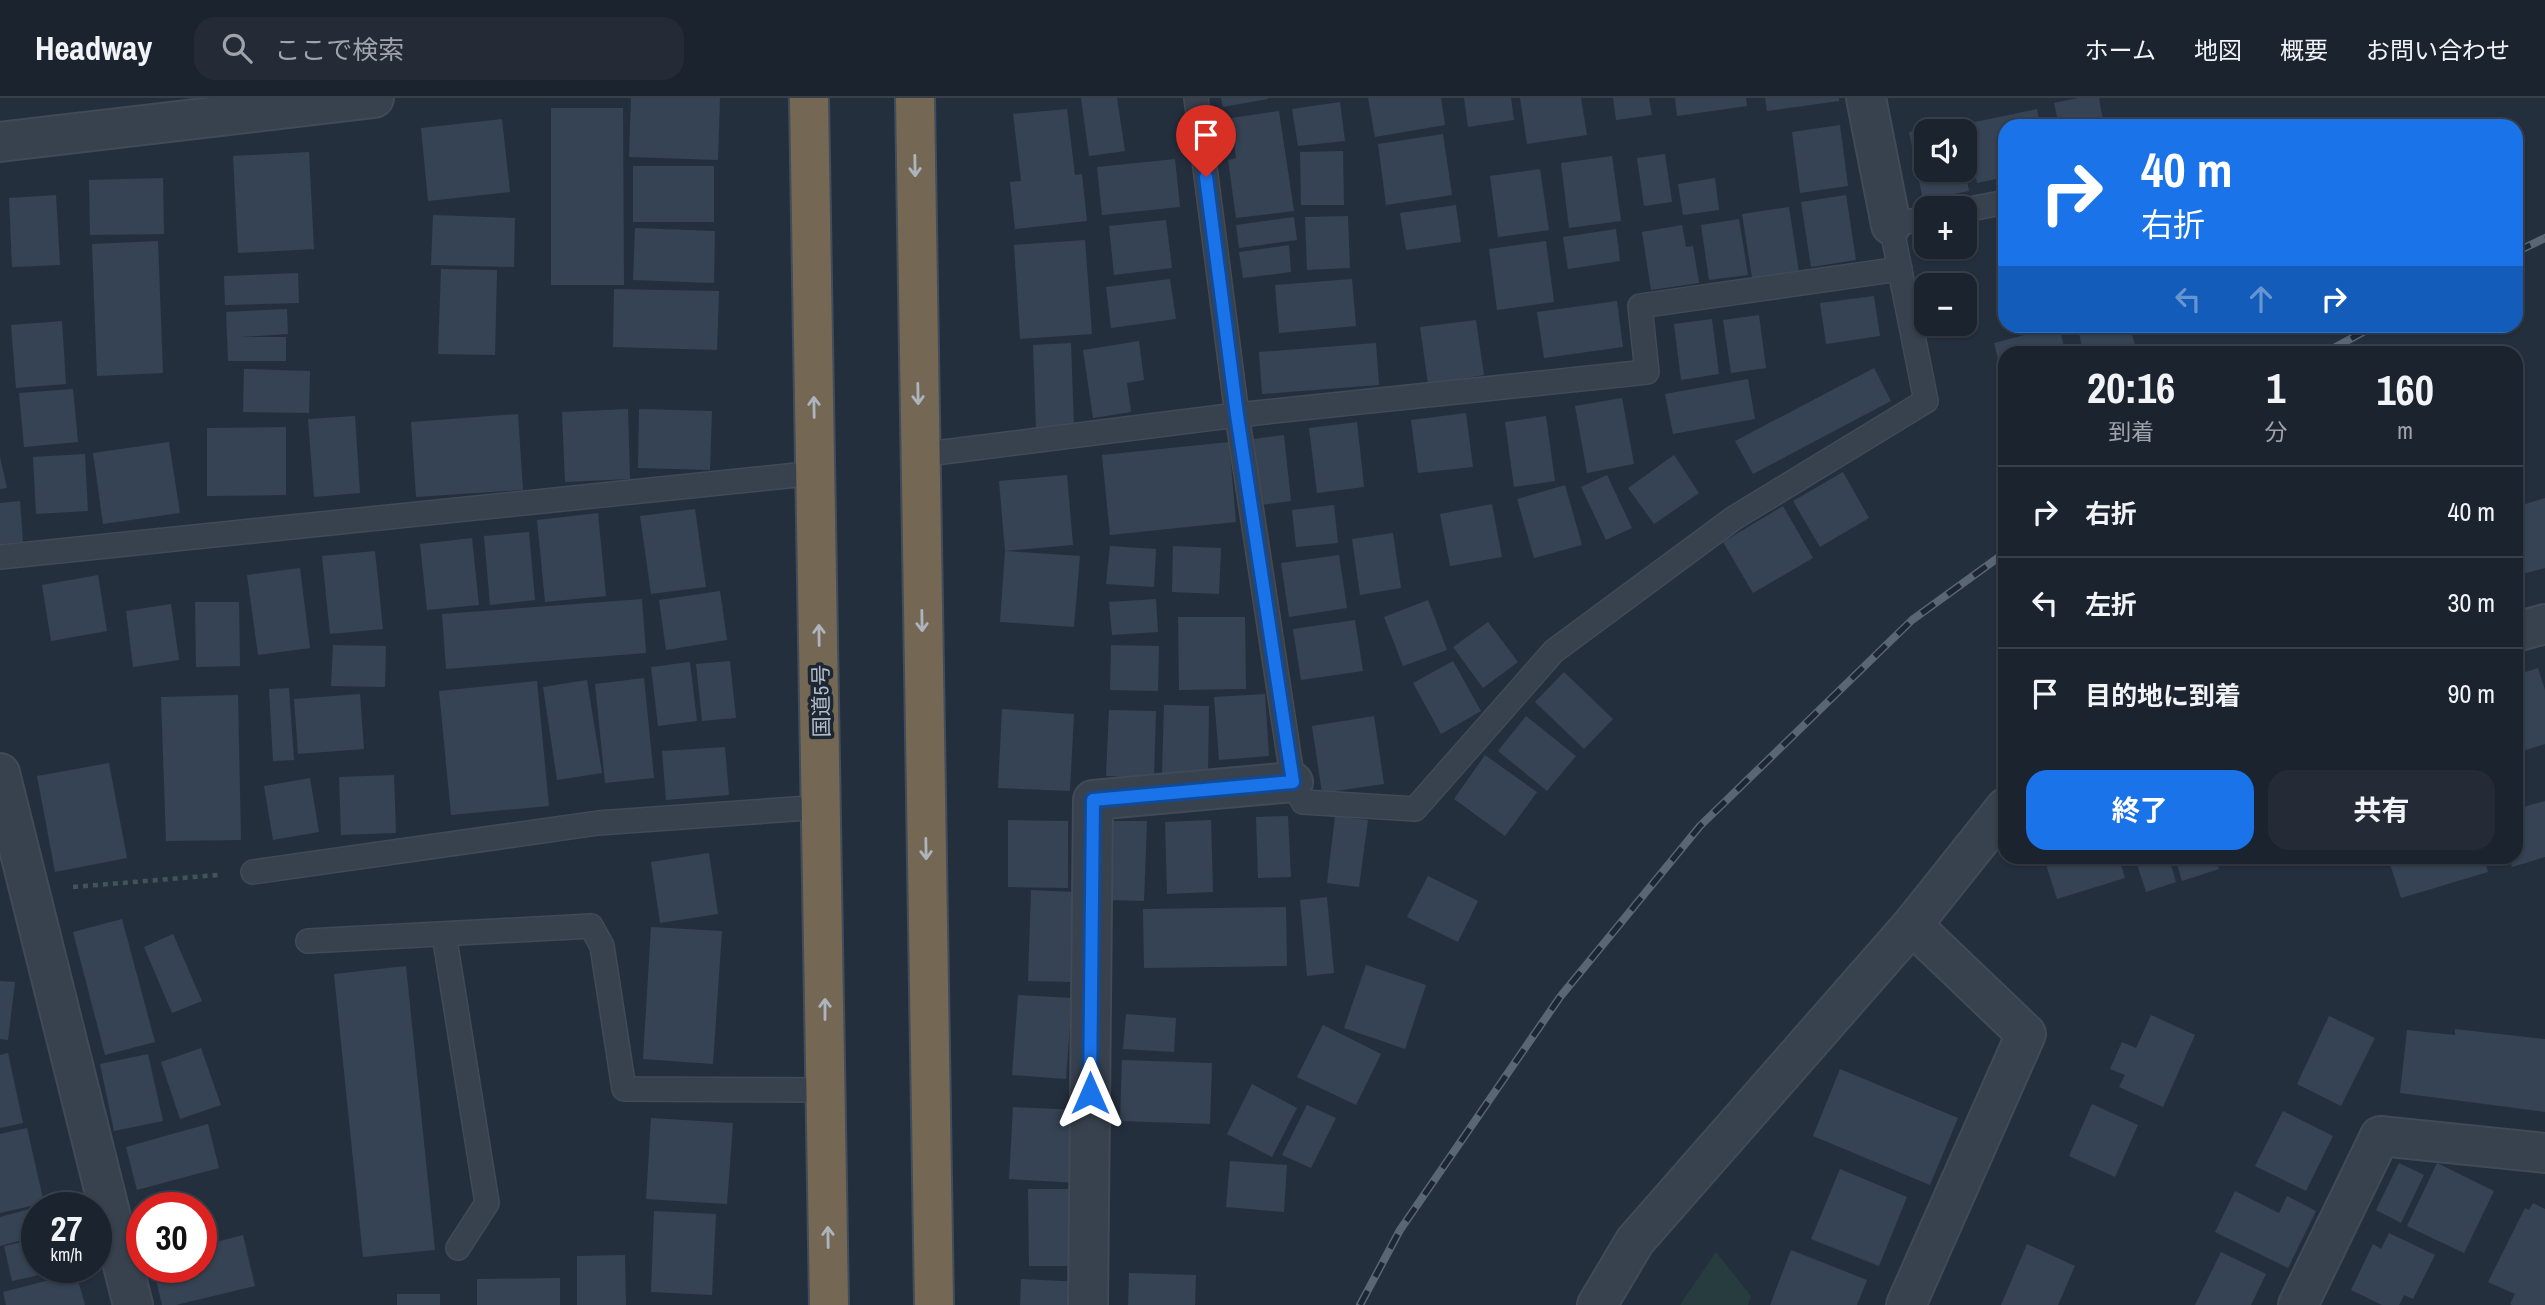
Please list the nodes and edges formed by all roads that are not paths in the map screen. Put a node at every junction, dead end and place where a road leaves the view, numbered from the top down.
1 (374, 98) edge
2 (809, 98) edge
3 (915, 98) edge
4 (1196, 98) edge
5 (1866, 98) edge
6 (0, 142) edge
7 (1998, 204) edge
8 (1977, 208) edge
9 (1909, 221) edge
10 (1900, 269) junction
11 (1237, 415) junction
12 (919, 455) junction
13 (816, 473) junction
14 (0, 557) edge
15 (2545, 624) edge
16 (2523, 630) edge
17 (0, 773) edge
18 (1293, 782) junction
19 (823, 807) junction
20 (1998, 817) edge
21 (253, 872) road end
22 (15, 889) edge
23 (1912, 925) junction
24 (444, 934) junction
25 (308, 941) dead end
26 (824, 1090) junction
27 (2545, 1153) edge
28 (458, 1248) dead end
29 (133, 1305) edge
30 (829, 1305) edge
31 (934, 1305) edge
32 (1088, 1305) edge
33 (1597, 1305) edge
34 (1906, 1305) edge
35 (2298, 1305) edge

1 - 6 street
13 -> 2 highway, 国道5号
3 -> 12 highway
4 - 11 lane
5 - 9 street
7 - 8 lane
9 - 10 lane
10 - 11 lane
10 - 18 lane
11 - 12 lane
11 - 18 lane
12 -> 31 highway
13 - 14 lane
19 -> 13 highway, 国道5号
15 - 16 street
17 - 22 street
18 - 32 street
19 - 21 lane
26 -> 19 highway, 国道5号
20 - 23 street
22 - 29 street
23 - 33 street
23 - 34 street
24 - 25 lane
24 - 26 lane
24 - 28 lane
30 -> 26 highway, 国道5号
27 - 35 street

